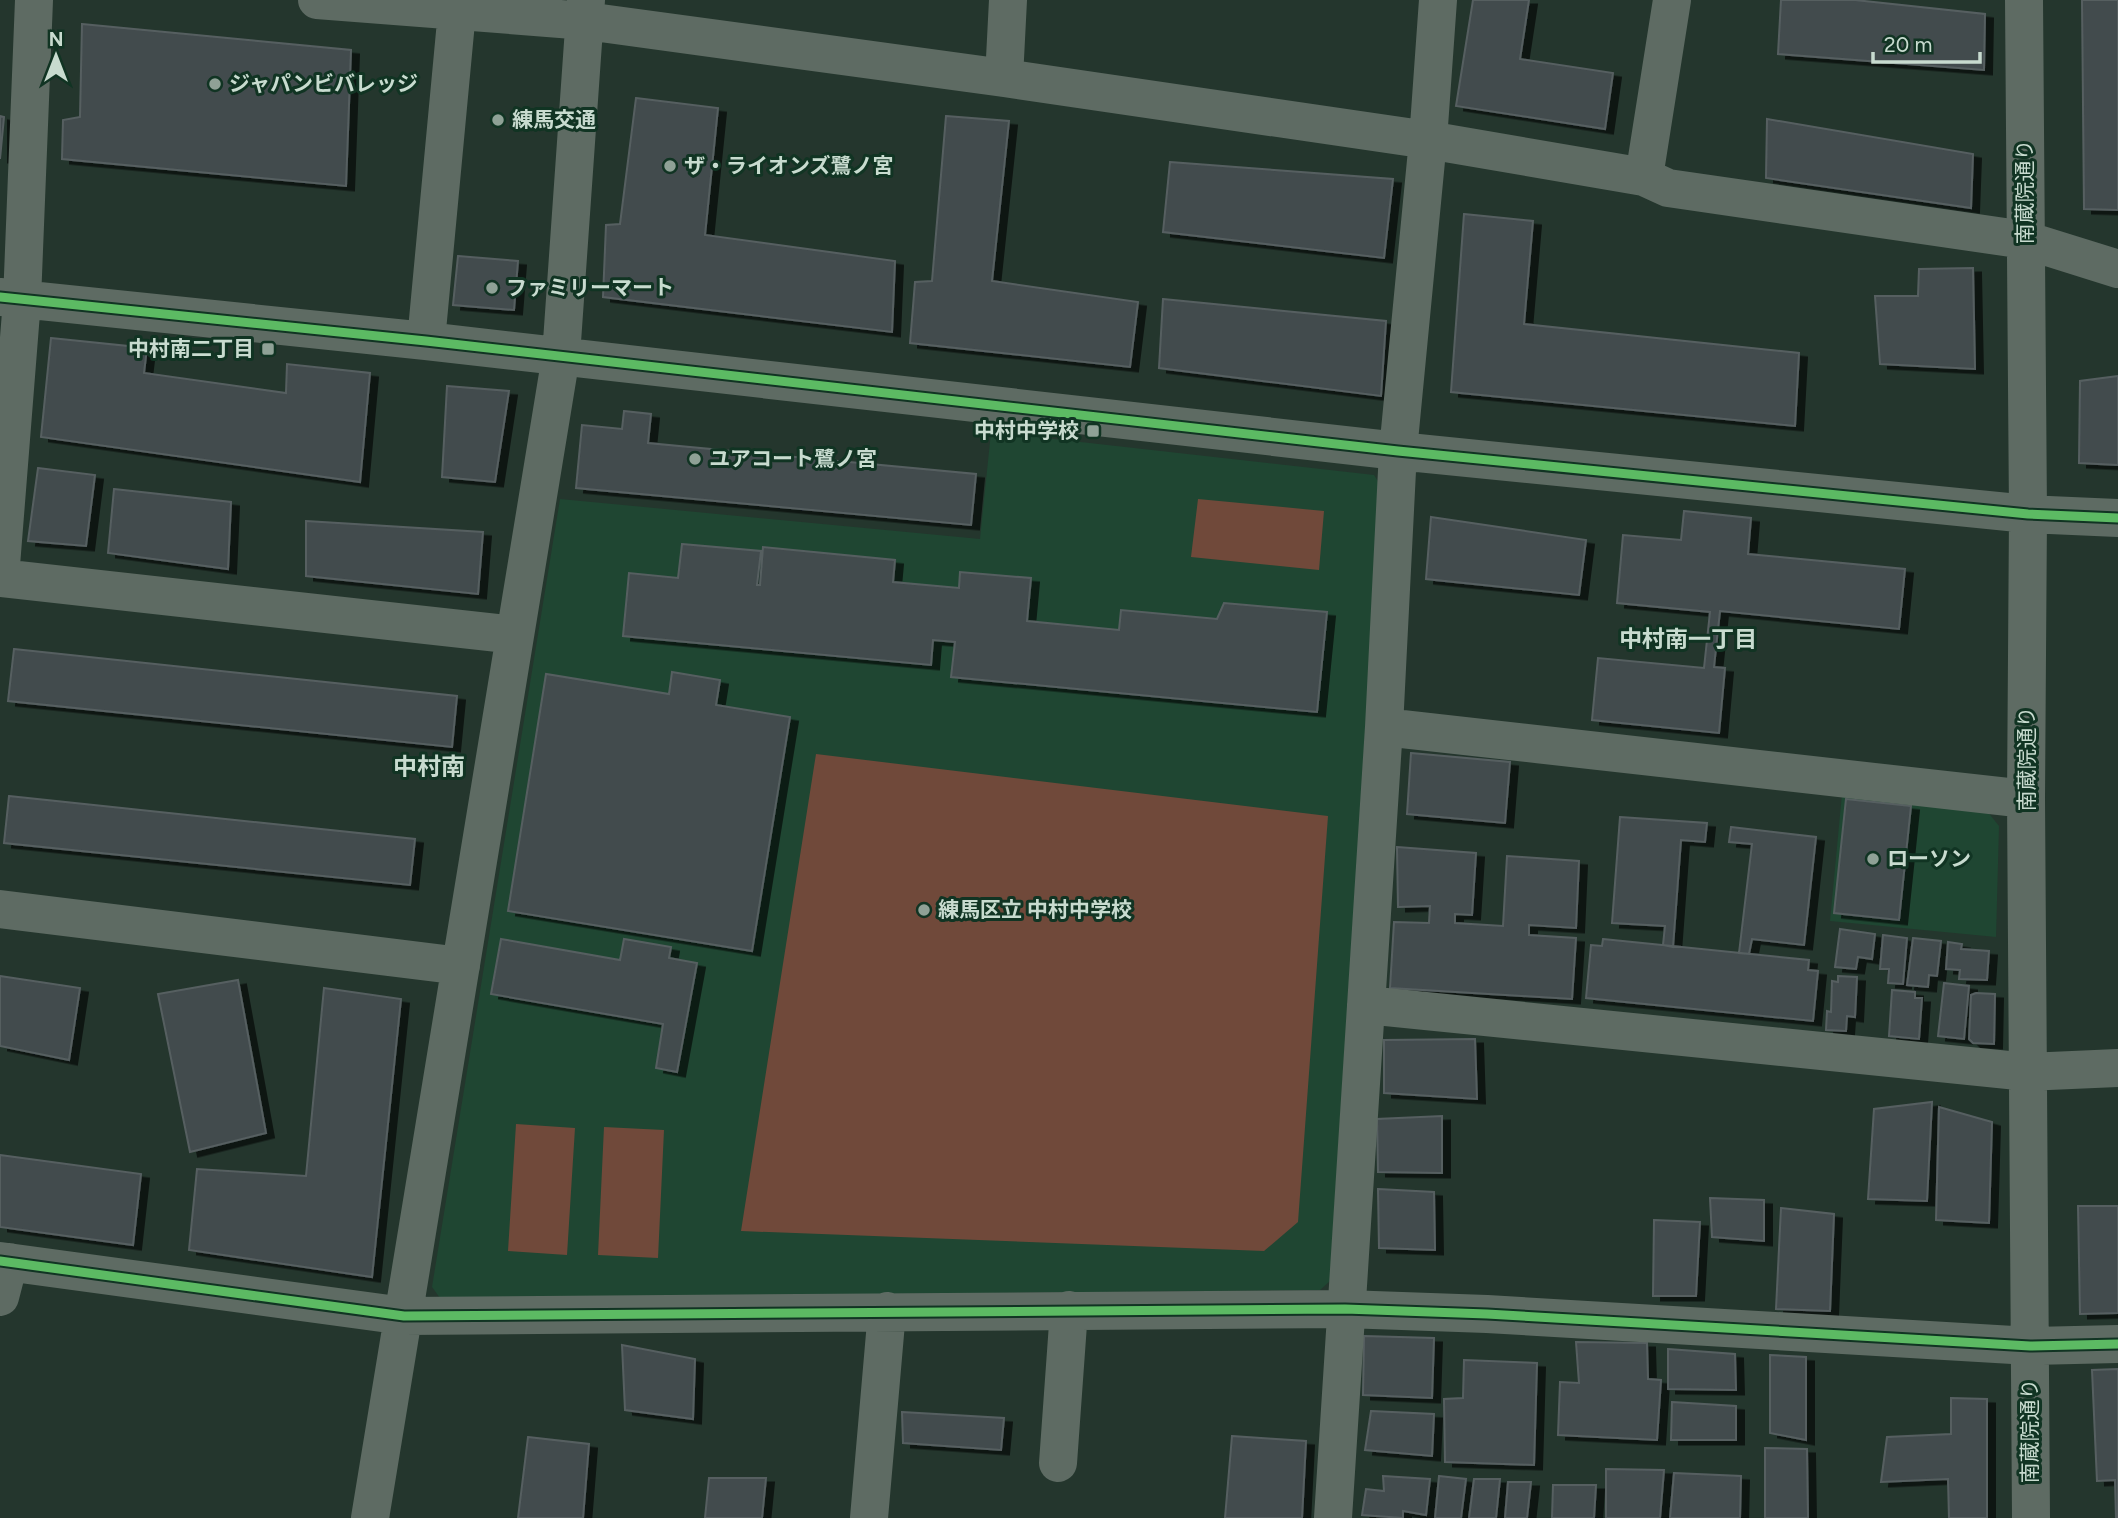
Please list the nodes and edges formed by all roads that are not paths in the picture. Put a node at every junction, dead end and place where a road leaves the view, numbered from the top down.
1 (34, 0) edge
2 (317, 0) edge
3 (1009, 0) edge
4 (1438, 0) edge
5 (1672, 0) edge
6 (2024, 0) edge
7 (457, 11) junction
8 (586, 11) edge
9 (1004, 78) junction
10 (1428, 140) junction
11 (1644, 177) junction
12 (2025, 240) junction
13 (2118, 269) edge
14 (11, 299) edge
15 (426, 341) junction
16 (561, 356) junction
17 (1398, 450) junction
18 (2028, 514) junction
19 (2118, 518) edge
20 (0, 578) edge
21 (515, 635) junction
22 (1384, 727) junction
23 (2026, 799) junction
24 (0, 909) edge
25 (461, 966) junction
26 (1366, 1005) junction
27 (2118, 1068) edge
28 (2028, 1072) junction
29 (3, 1273) edge
30 (1345, 1309) junction
31 (1069, 1310) junction
32 (887, 1311) junction
33 (404, 1316) junction
34 (2118, 1343) edge
35 (2030, 1346) junction
36 (1058, 1463) dead end
37 (370, 1518) edge
38 (869, 1518) edge
39 (1333, 1518) edge
40 (2031, 1518) edge

1 - 14 street
2 - 7 street
3 - 9 street
4 - 10 street
5 - 11 street
6 - 12 street, 南蔵院通り
7 - 8 street
7 - 15 street
8 - 9 street
8 - 16 street
9 - 10 street
10 - 11 street
10 - 17 street
11 - 12 street
12 - 13 street
12 - 18 street, 南蔵院通り
14 - 15 street
14 - 20 street
15 - 16 street
16 - 17 street
16 - 21 street
17 - 18 street
17 - 22 street
18 - 19 street
18 - 23 street, 南蔵院通り
20 - 21 street
21 - 25 street
22 - 23 street
22 - 26 street
23 - 28 street, 南蔵院通り
24 - 25 street
25 - 33 street
26 - 28 street
26 - 30 street
27 - 28 street
28 - 35 street, 南蔵院通り
29 - 33 street
30 - 31 street
30 - 35 street
30 - 39 street
31 - 32 street
31 - 36 street
32 - 33 street
32 - 38 street
33 - 37 street
34 - 35 street
35 - 40 street, 南蔵院通り

